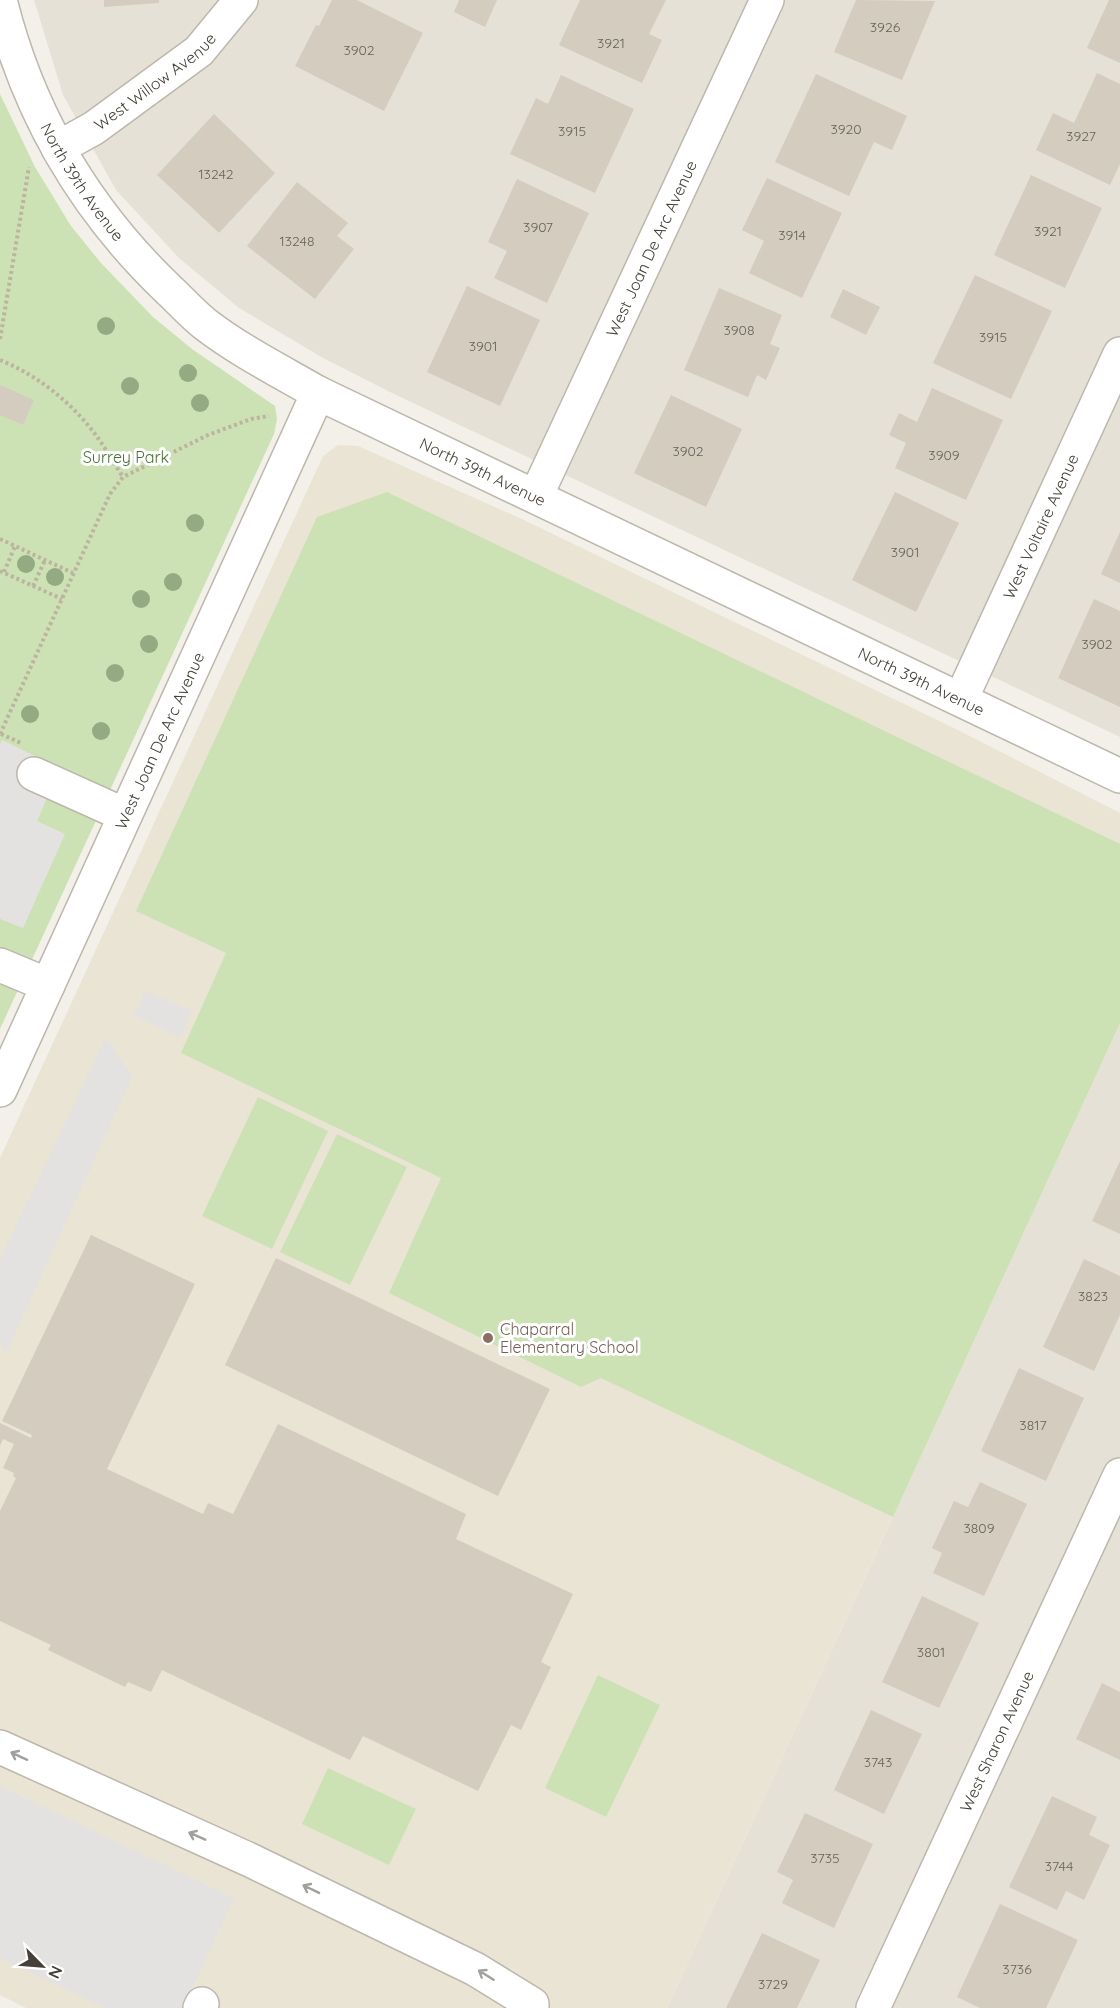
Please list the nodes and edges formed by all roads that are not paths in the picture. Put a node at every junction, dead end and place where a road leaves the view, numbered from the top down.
1 (0, 0) edge
2 (242, 0) edge
3 (766, 0) edge
4 (58, 148) junction
5 (1120, 354) edge
6 (318, 393) junction
7 (536, 496) junction
8 (961, 699) junction
9 (34, 774) dead end
10 (1120, 776) edge
11 (125, 815) junction
12 (0, 965) edge
13 (48, 986) junction
14 (0, 1089) edge
15 (1120, 1475) edge
16 (0, 1747) edge
17 (532, 2008) edge
18 (873, 2008) edge

1 - 4 street, North 39th Avenue
2 - 4 street, West Willow Avenue
3 - 7 street, West Joan De Arc Avenue
4 - 6 street, North 39th Avenue
5 - 8 street, West Voltaire Avenue
6 - 7 street, North 39th Avenue
6 - 11 street, West Joan De Arc Avenue
7 - 8 street, North 39th Avenue
8 - 10 street, North 39th Avenue
9 - 11 street
11 - 13 street, West Joan De Arc Avenue
12 - 13 street
13 - 14 street, West Joan De Arc Avenue
15 - 18 street, West Sharon Avenue
17 -> 16 street

